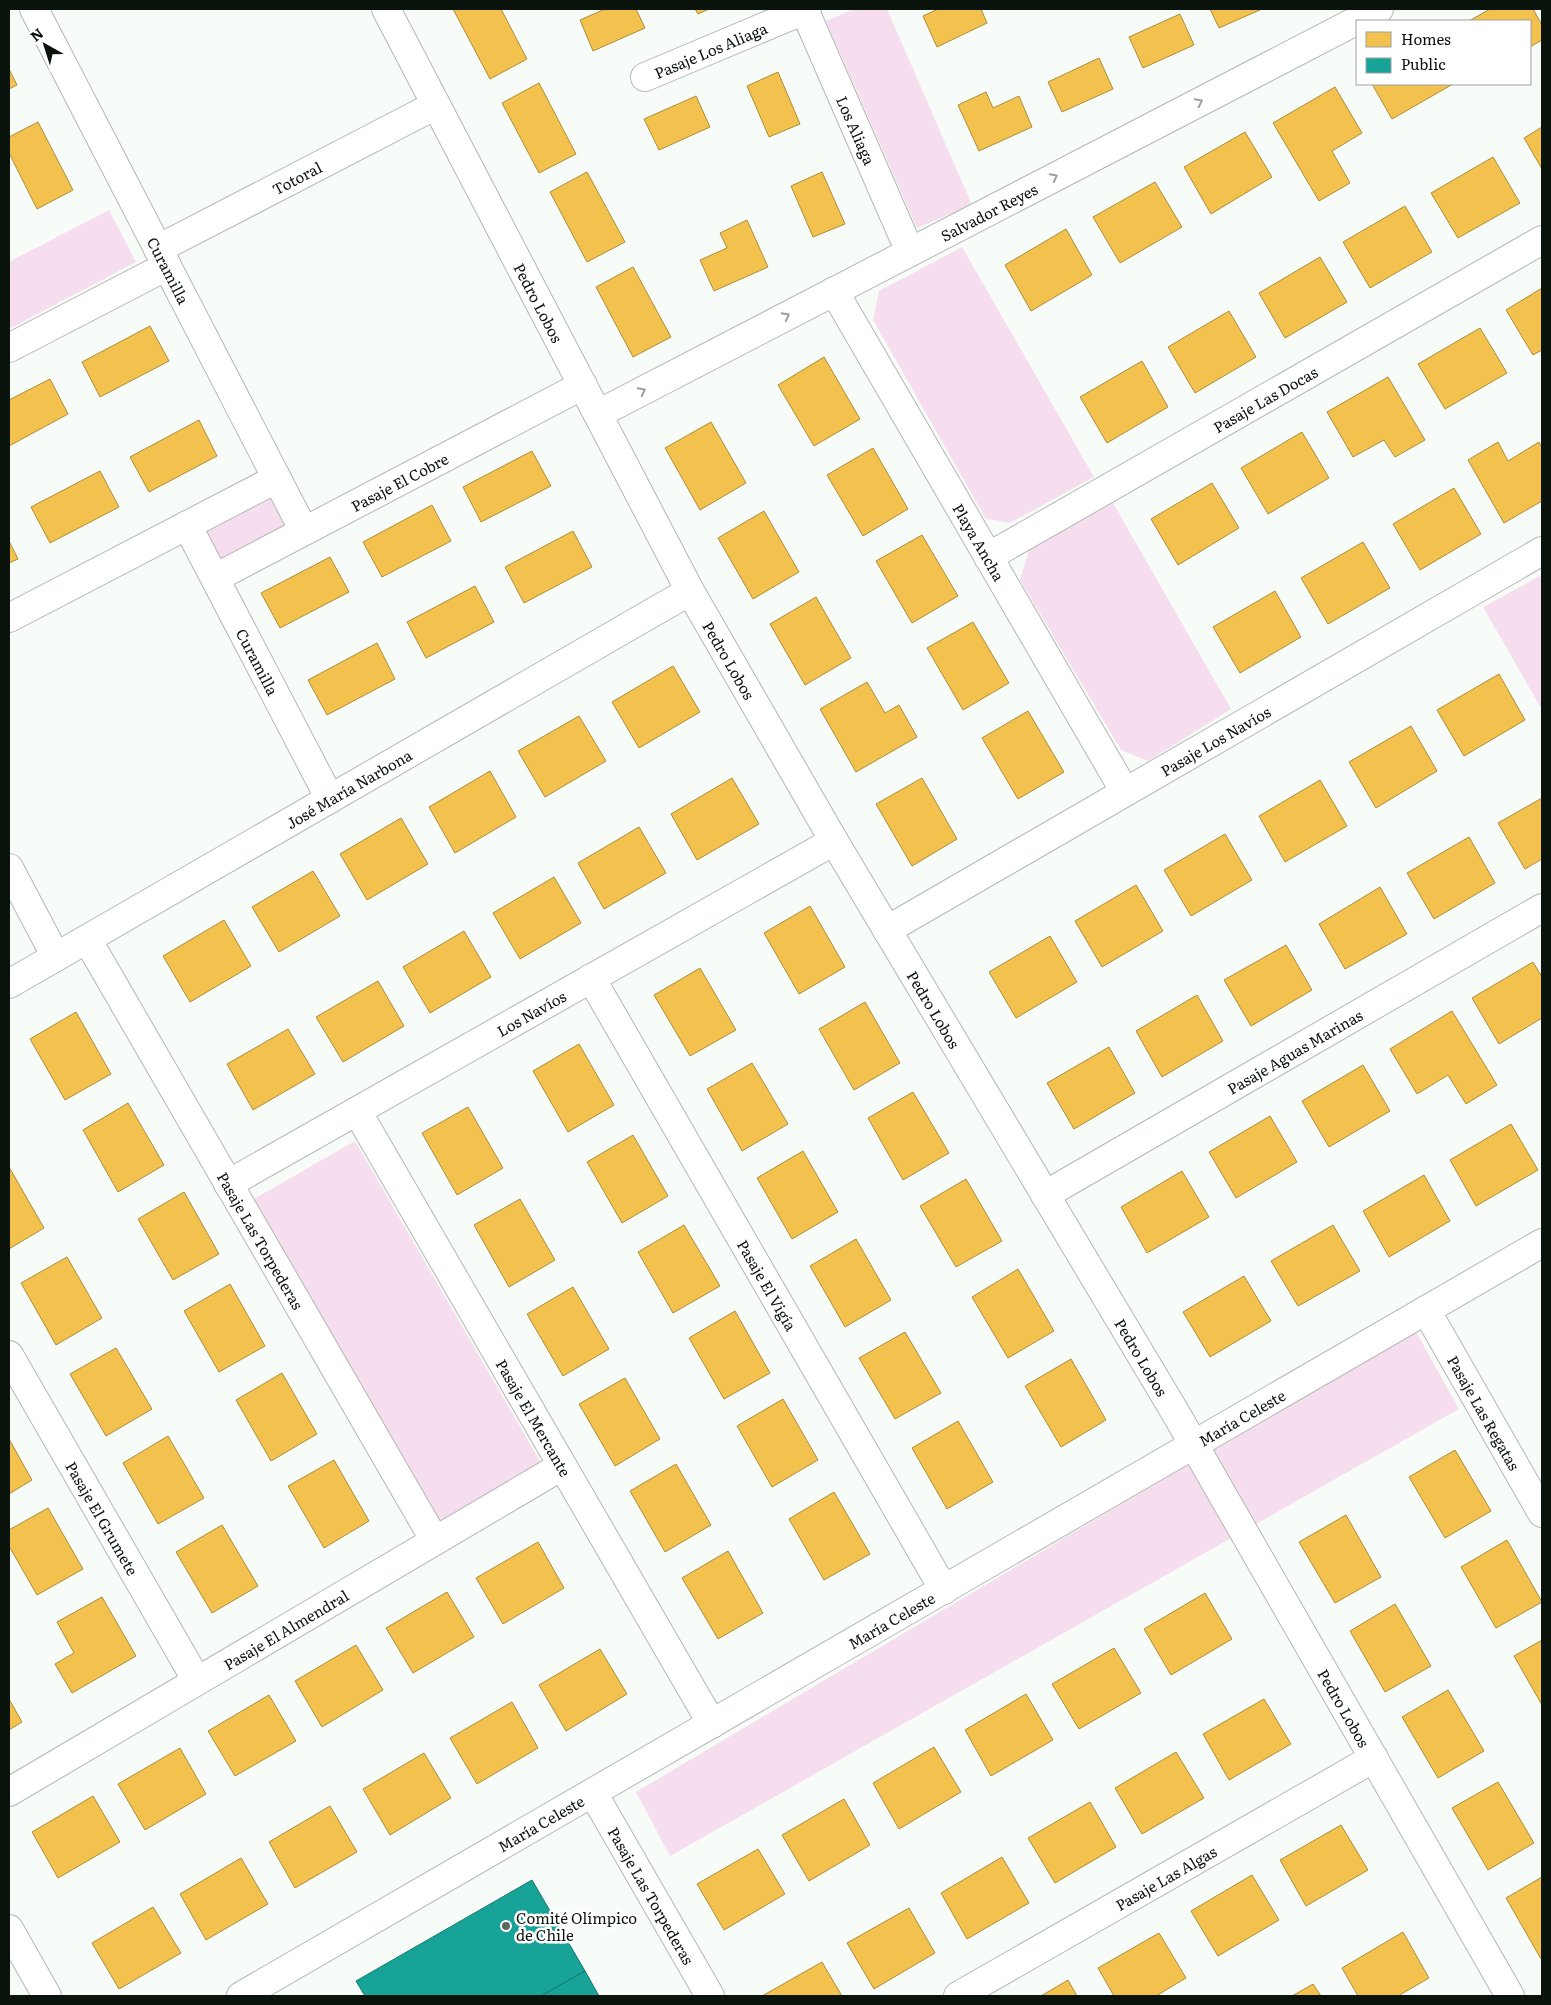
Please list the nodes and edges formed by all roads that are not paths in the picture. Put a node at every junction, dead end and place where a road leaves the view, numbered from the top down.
1 (34, 9) edge
2 (386, 9) edge
3 (805, 9) edge
4 (1380, 9) edge
5 (1359, 20) edge
6 (1356, 21) edge
7 (645, 77) dead end
8 (436, 105) junction
9 (1542, 240) edge
10 (910, 252) junction
11 (162, 257) junction
12 (834, 291) junction
13 (9, 348) edge
14 (583, 385) junction
15 (598, 414) junction
16 (276, 479) junction
17 (187, 525) junction
18 (304, 531) junction
19 (1542, 551) edge
20 (988, 557) junction
21 (215, 578) junction
22 (690, 591) junction
23 (9, 618) edge
24 (1125, 792) junction
25 (330, 799) junction
26 (834, 841) junction
27 (9, 868) edge
28 (1542, 908) edge
29 (887, 930) junction
30 (87, 939) junction
31 (56, 957) junction
32 (591, 978) junction
33 (9, 984) edge
34 (357, 1111) junction
35 (228, 1184) junction
36 (1045, 1195) junction
37 (1542, 1243) edge
38 (1426, 1310) junction
39 (9, 1355) edge
40 (1194, 1445) junction
41 (562, 1466) junction
42 (1542, 1513) edge
43 (435, 1541) junction
44 (944, 1590) junction
45 (198, 1681) junction
46 (712, 1724) junction
47 (1374, 1758) junction
48 (9, 1792) edge
49 (593, 1793) junction
50 (9, 1929) edge
51 (1503, 1994) edge
52 (47, 1996) edge
53 (241, 1996) edge
54 (710, 1996) edge
55 (958, 1996) edge

1 - 11 street, Curamilla
2 - 8 street, Pedro Lobos
3 - 7 street, Pasaje Los Aliaga
3 - 10 street, Los Aliaga
5 -> 4 street, Salvador Reyes
10 -> 6 street, Salvador Reyes
8 - 11 street, Totoral
8 - 14 street, Pedro Lobos
9 - 20 street, Pasaje Las Docas
10 - 12 street, Salvador Reyes
11 - 13 street, Totoral
11 - 16 street, Curamilla
15 -> 12 street, Salvador Reyes
12 - 20 street, Playa Ancha
14 - 15 street, Pedro Lobos
14 - 18 street, Pasaje El Cobre
15 - 22 street, Pedro Lobos
16 - 17 street
16 - 18 street, Curamilla
17 - 21 street, Curamilla
17 - 23 street
18 - 21 street, Pasaje El Cobre
19 - 24 street, Pasaje Los Navíos
20 - 24 street, Playa Ancha
21 - 25 street, Curamilla
22 - 25 street, José María Narbona
22 - 26 street, Pedro Lobos
24 - 29 street, Pasaje Los Navíos
25 - 30 street, José María Narbona
26 - 29 street, Pedro Lobos
26 - 32 street, Los Navíos
27 - 31 street
28 - 36 street, Pasaje Aguas Marinas
29 - 36 street, Pedro Lobos
30 - 31 street, José María Narbona
30 - 35 street, Pasaje Las Torpederas
31 - 33 street, José María Narbona
32 - 34 street, Los Navíos
32 - 44 street, Pasaje El Vigía
34 - 35 street, Los Navíos
34 - 41 street, Pasaje El Mercante
35 - 43 street, Pasaje Las Torpederas
36 - 40 street, Pedro Lobos
37 - 38 street, María Celeste
38 - 40 street, María Celeste
38 - 42 street, Pasaje Las Regatas
39 - 45 street, Pasaje El Grumete
40 - 44 street, María Celeste
40 - 47 street, Pedro Lobos
41 - 43 street, Pasaje El Almendral
41 - 46 street, Pasaje El Mercante
43 - 45 street, Pasaje El Almendral
44 - 46 street, María Celeste
45 - 48 street, Pasaje El Almendral
46 - 49 street, María Celeste
47 - 51 street, Pedro Lobos
47 - 55 street, Pasaje Las Algas
49 - 53 street, María Celeste
49 - 54 street, Pasaje Las Torpederas
50 - 52 street

